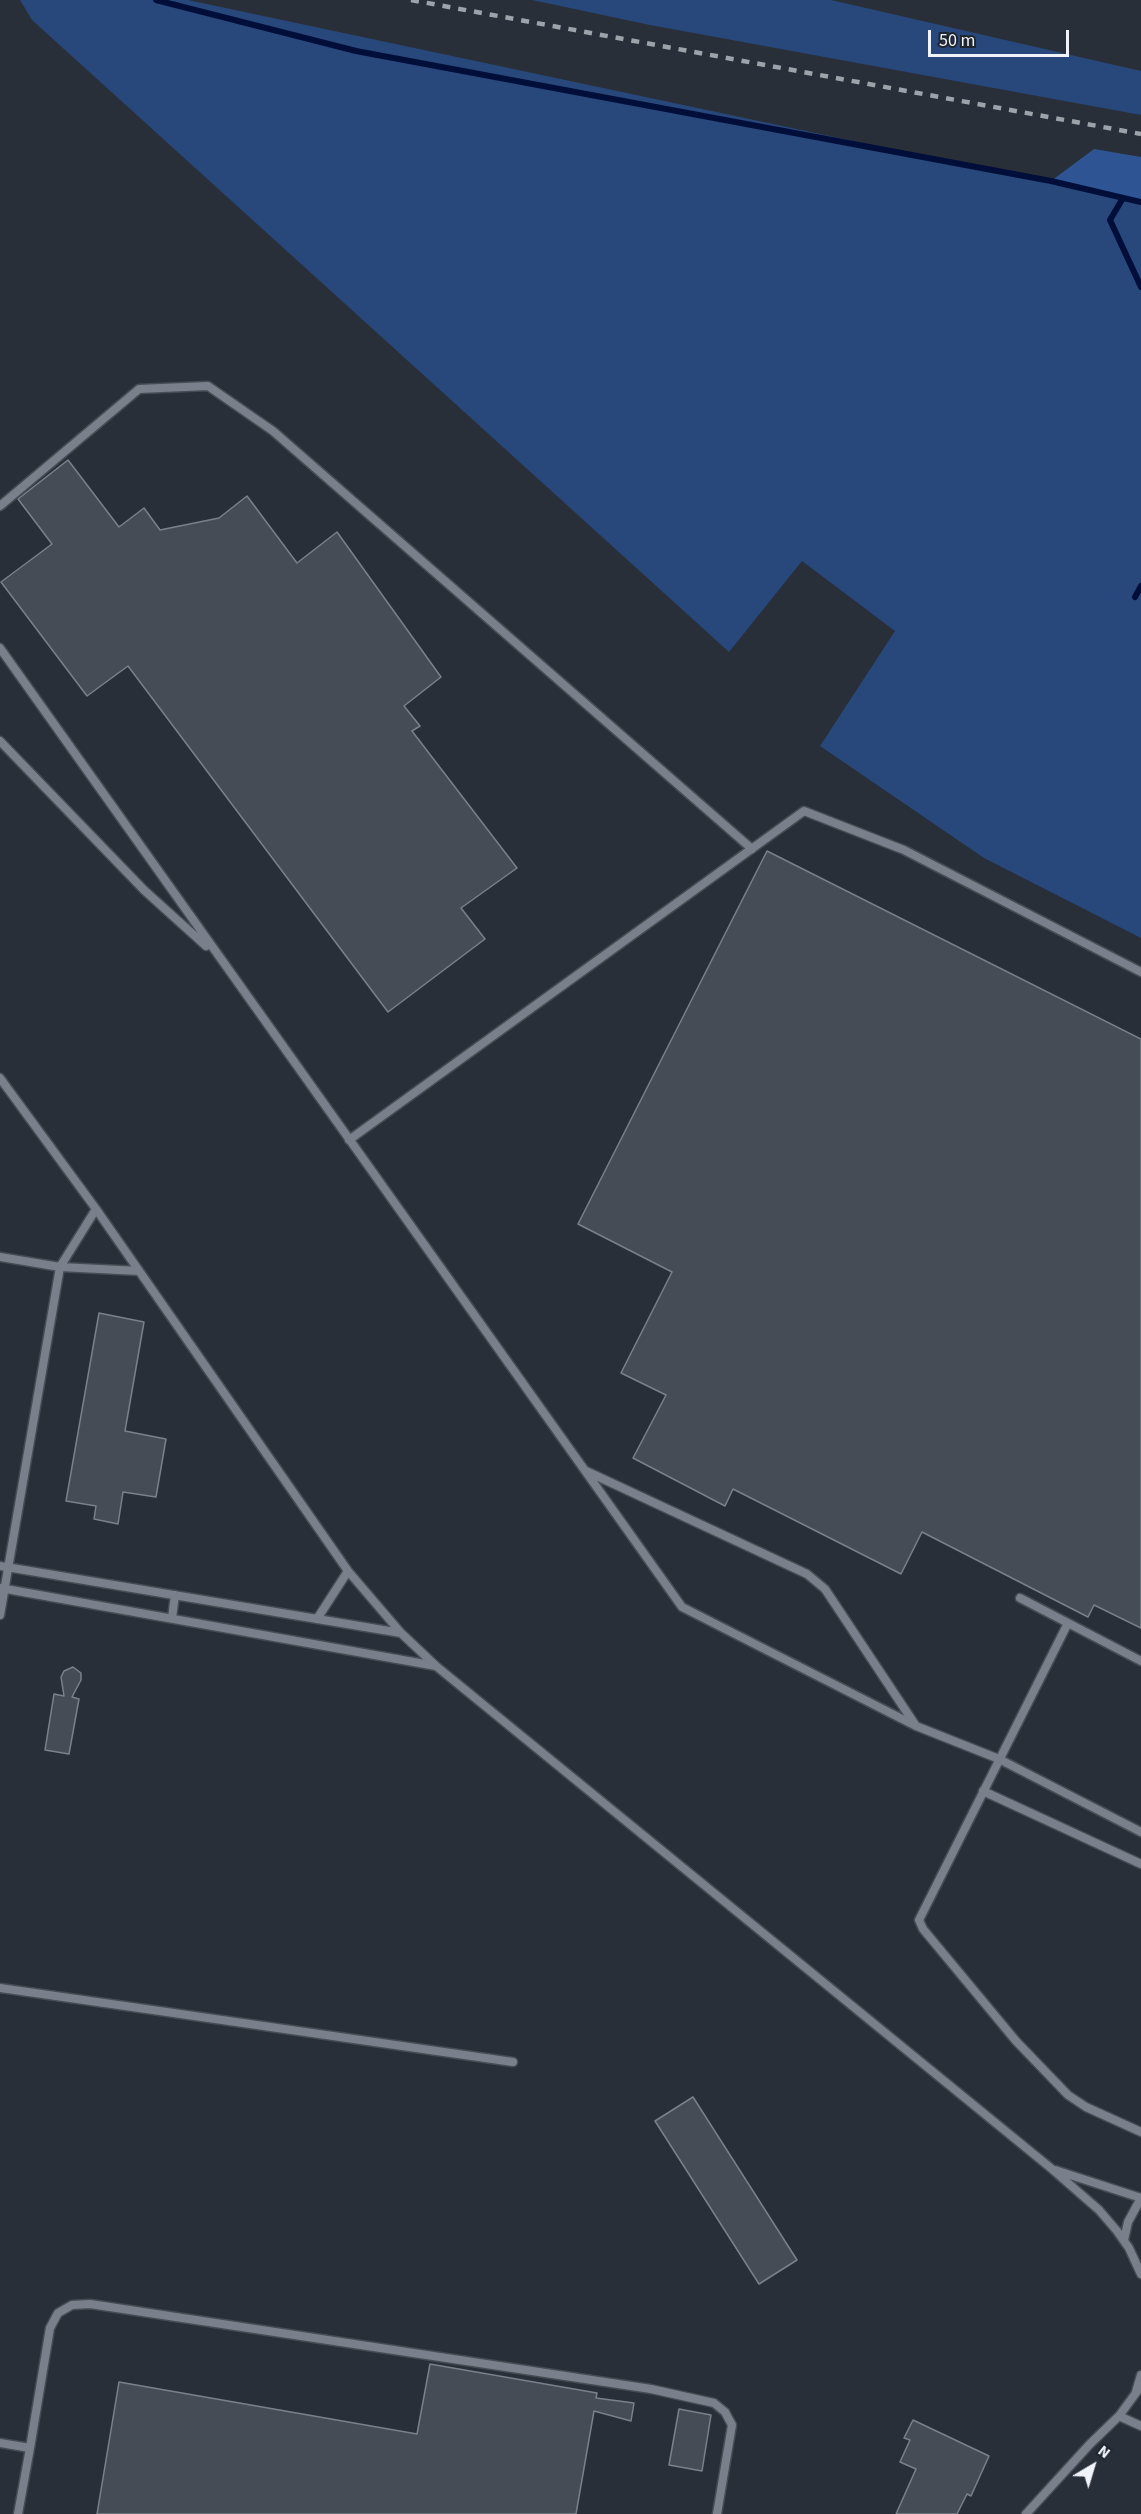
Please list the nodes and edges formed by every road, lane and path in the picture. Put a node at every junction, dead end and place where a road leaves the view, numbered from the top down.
1 (0, 506) edge
2 (0, 648) edge
3 (0, 741) edge
4 (752, 849) junction
5 (219, 957) junction
6 (1141, 972) edge
7 (0, 1078) edge
8 (349, 1140) junction
9 (96, 1209) junction
10 (0, 1257) edge
11 (60, 1267) junction
12 (139, 1271) junction
13 (586, 1471) junction
14 (4, 1567) edge
15 (348, 1571) junction
16 (2, 1588) edge
17 (175, 1595) junction
18 (1020, 1598) dead end
19 (0, 1615) edge
20 (172, 1617) junction
21 (316, 1619) junction
22 (1068, 1623) junction
23 (401, 1633) junction
24 (1141, 1661) edge
25 (436, 1666) junction
26 (916, 1726) junction
27 (999, 1759) junction
28 (982, 1791) junction
29 (1141, 1832) edge
30 (1141, 1864) edge
31 (0, 1988) edge
32 (513, 2062) dead end
33 (1141, 2132) edge
34 (1052, 2169) junction
35 (1141, 2198) edge
36 (1124, 2240) junction
37 (1129, 2248) junction
38 (1141, 2250) edge
39 (1141, 2274) edge
40 (1141, 2375) edge
41 (1141, 2386) edge
42 (1135, 2395) junction
43 (1119, 2416) junction
44 (1141, 2426) edge
45 (0, 2443) edge
46 (30, 2448) junction
47 (18, 2514) edge
48 (717, 2514) edge
49 (1026, 2514) edge

1 - 4 lane
2 - 5 lane
3 - 5 lane
4 - 6 lane
4 - 8 lane
5 - 8 lane
7 - 9 lane
8 - 13 lane
9 - 11 lane
9 - 12 lane
10 - 11 lane
11 - 12 lane
11 - 14 lane
12 - 15 lane
13 - 26 lane
13 - 26 lane
14 - 16 lane
14 - 17 lane
15 - 21 lane
15 - 23 lane
16 - 19 lane
16 - 20 lane
17 - 20 lane
17 - 21 lane
18 - 22 lane
20 - 25 lane
21 - 23 lane
22 - 24 lane
22 - 27 lane
23 - 25 lane
25 - 34 lane
26 - 27 lane
27 - 28 lane
27 - 29 lane
28 - 30 lane
28 - 33 lane
31 - 32 lane
34 - 35 lane
34 - 36 lane
35 - 36 lane
36 - 37 lane
37 - 38 lane
37 - 39 lane
40 - 42 lane
41 - 42 lane
42 - 43 lane
43 - 44 lane
43 - 49 lane
45 - 46 lane
46 - 47 lane
46 - 48 lane

